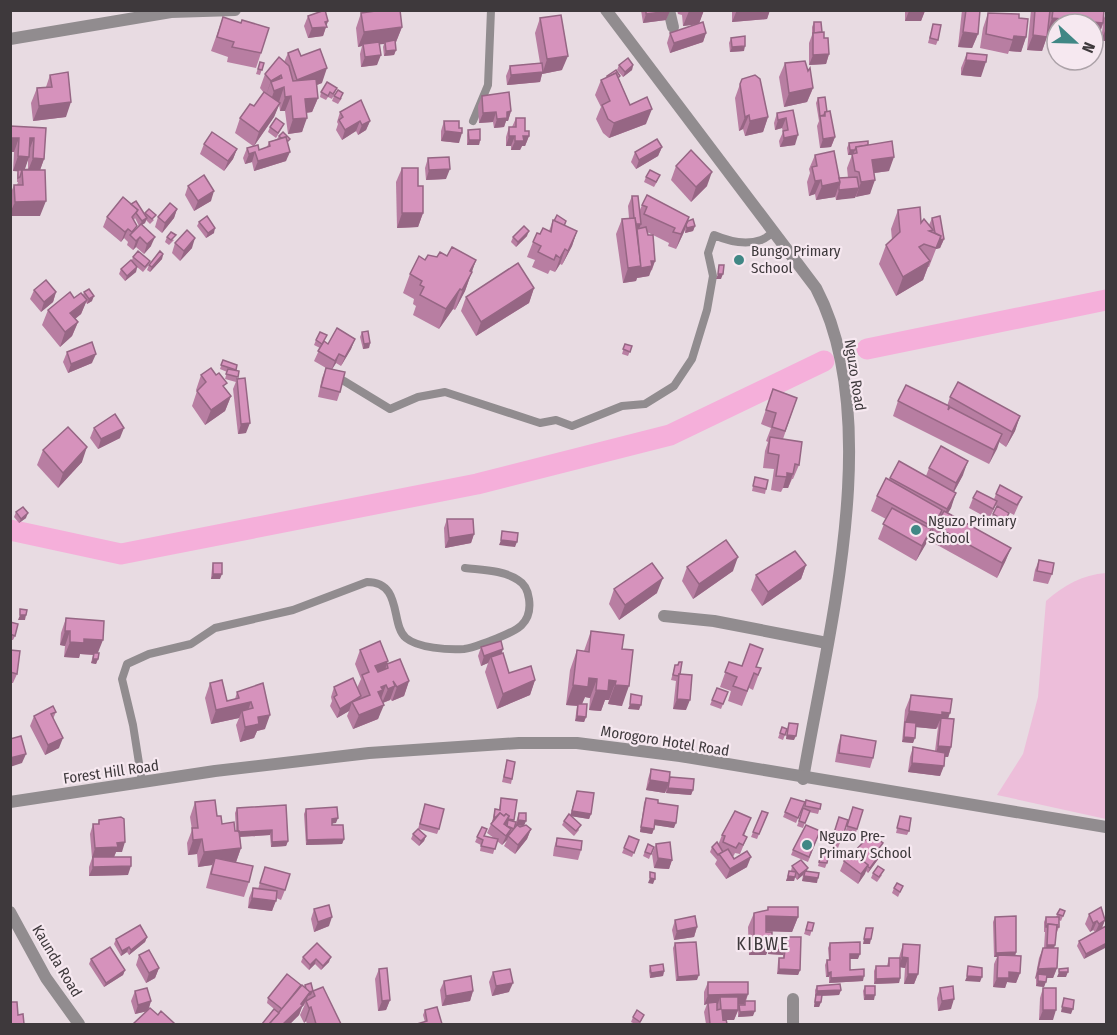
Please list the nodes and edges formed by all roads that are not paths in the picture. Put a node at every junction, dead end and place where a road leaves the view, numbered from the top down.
1 (235, 10) edge
2 (490, 10) edge
3 (606, 10) edge
4 (669, 10) edge
5 (672, 27) dead end
6 (10, 39) edge
7 (473, 121) dead end
8 (773, 233) junction
9 (344, 381) edge
10 (465, 568) dead end
11 (664, 616) dead end
12 (827, 643) junction
13 (215, 771) joint
14 (803, 779) junction
15 (142, 782) junction
16 (10, 802) edge
17 (1107, 826) edge
18 (10, 912) edge
19 (793, 999) dead end
20 (79, 1024) edge
21 (793, 1024) edge

1 - 6 street
2 - 7 lane
3 - 8 street, Nguzo Road
4 - 5 street
8 - 9 lane
8 - 12 street, Nguzo Road
10 - 15 lane
11 - 12 street
12 - 14 street, Nguzo Road
13 - 14 street, Morogoro Hotel Road
13 - 15 street, Forest Hill Road
14 - 17 street, Morogoro Hotel Road
15 - 16 street, Forest Hill Road
18 - 20 street, Kaunda Road
19 - 21 street

